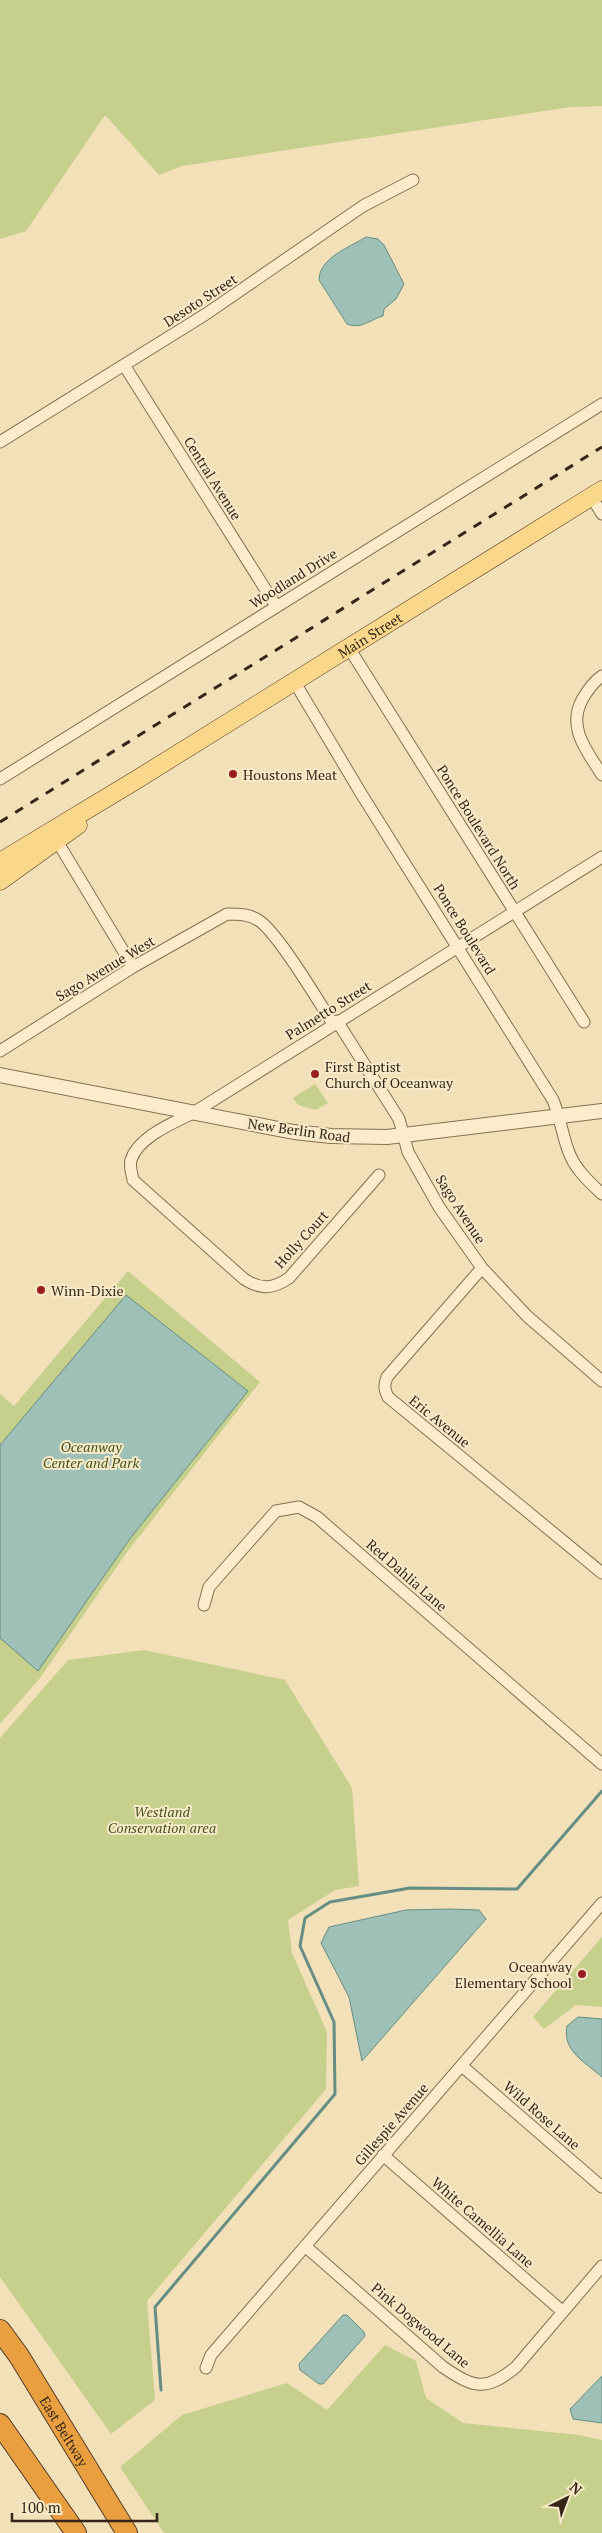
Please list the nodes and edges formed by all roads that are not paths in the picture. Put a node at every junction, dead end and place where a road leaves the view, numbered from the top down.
1 (413, 180) dead end
2 (124, 365) junction
3 (602, 404) edge
4 (0, 442) edge
5 (597, 493) edge
6 (602, 514) edge
7 (276, 606) junction
8 (349, 648) junction
9 (602, 676) edge
10 (294, 681) junction
11 (602, 774) edge
12 (0, 779) edge
13 (136, 780) junction
14 (57, 841) junction
15 (602, 856) edge
16 (0, 862) edge
17 (0, 881) edge
18 (514, 912) junction
19 (228, 914) joint
20 (458, 946) junction
21 (133, 967) junction
22 (584, 1022) dead end
23 (335, 1023) junction
24 (0, 1051) edge
25 (0, 1075) edge
26 (602, 1112) edge
27 (193, 1113) junction
28 (560, 1117) junction
29 (404, 1135) junction
30 (379, 1175) dead end
31 (602, 1194) edge
32 (166, 1210) joint
33 (482, 1268) junction
34 (602, 1381) edge
35 (602, 1573) edge
36 (204, 1605) dead end
37 (602, 1764) edge
38 (602, 1903) edge
39 (462, 2066) junction
40 (384, 2155) junction
41 (602, 2187) edge
42 (305, 2246) junction
43 (602, 2266) edge
44 (563, 2312) junction
45 (0, 2329) edge
46 (206, 2368) dead end
47 (3, 2429) edge
48 (76, 2533) edge
49 (127, 2533) edge

1 - 2 street, Desoto Street
2 - 4 street, Desoto Street
2 - 7 street, Central Avenue
3 - 7 street, Woodland Drive
5 - 6 street
5 - 8 main road, Main Street
7 - 12 street, Woodland Drive
8 - 10 main road, Main Street
8 - 18 street, Ponce Boulevard North
9 - 11 street
10 - 13 main road, Main Street
10 - 20 street, Ponce Boulevard
13 - 14 main road, Main Street
13 - 16 main road, Main Street
14 - 17 main road, Main Street
14 - 21 street
15 - 18 street, Palmetto Street
18 - 20 street, Palmetto Street
18 - 22 street, Ponce Boulevard North
19 - 21 street, Sago Avenue West
19 - 23 street, Sago Avenue
20 - 23 street, Palmetto Street
20 - 28 street, Ponce Boulevard
21 - 24 street, Sago Avenue West
23 - 27 street, Palmetto Street
23 - 29 street, Sago Avenue
25 - 27 street, New Berlin Road
26 - 28 street, New Berlin Road
27 - 29 street, New Berlin Road
27 - 32 street, Palmetto Street
28 - 29 street, New Berlin Road
28 - 31 street, Ponce Boulevard
29 - 33 street, Sago Avenue
30 - 32 street, Holly Court
33 - 34 street, Sago Avenue
33 - 35 street, Eric Avenue
36 - 37 street, Red Dahlia Lane
38 - 39 street, Gillespie Avenue
39 - 40 street, Gillespie Avenue
39 - 41 street, Wild Rose Lane
40 - 42 street, Gillespie Avenue
40 - 44 street, White Camellia Lane
42 - 44 street, Pink Dogwood Lane
42 - 46 street, Gillespie Avenue
43 - 44 street, Pink Dogwood Lane
45 - 49 highway, East Beltway
47 - 48 highway

